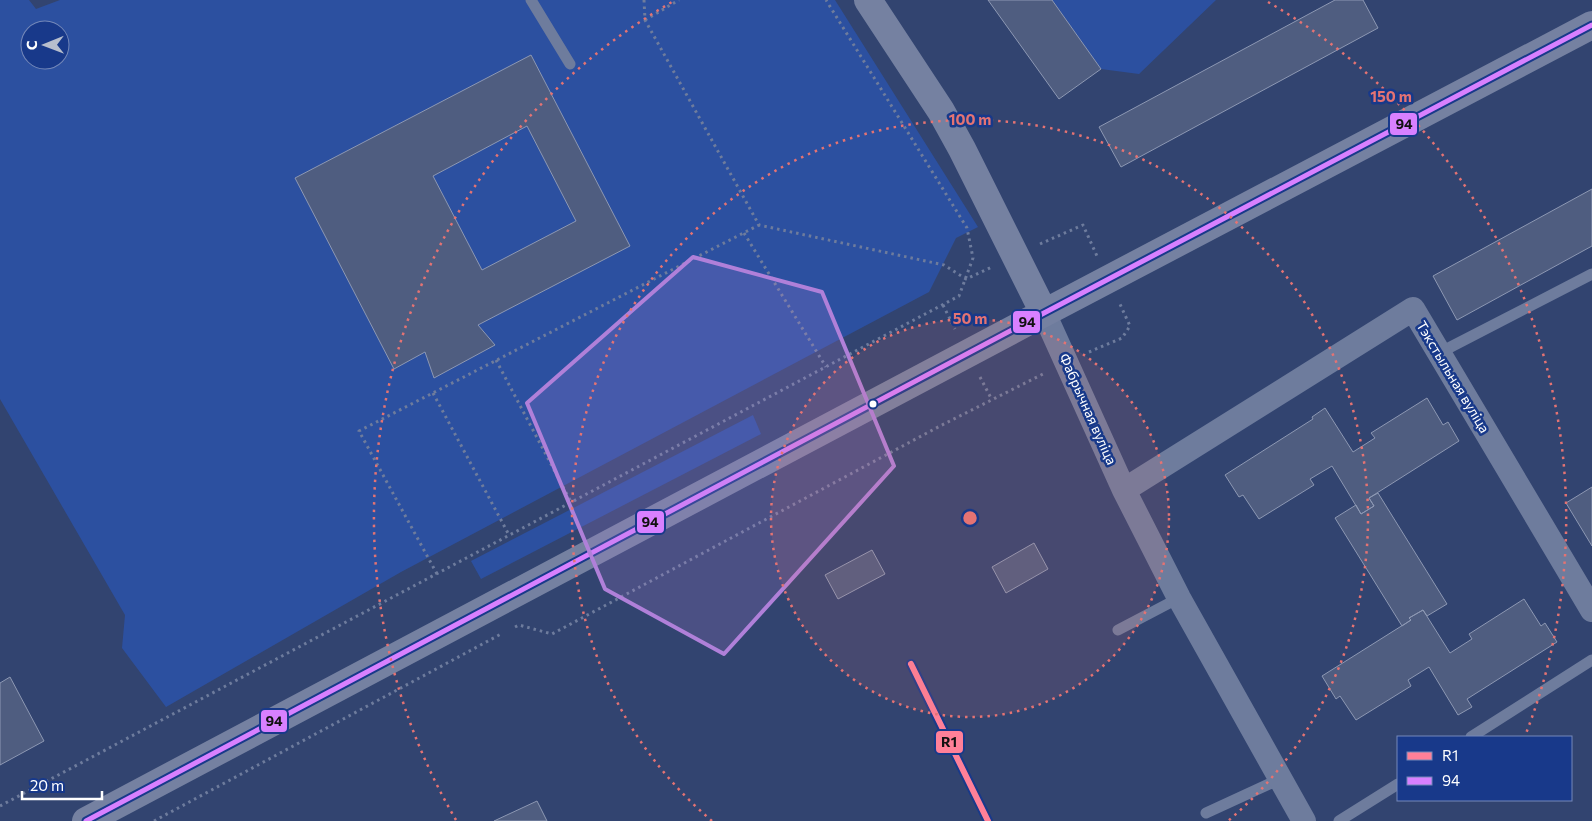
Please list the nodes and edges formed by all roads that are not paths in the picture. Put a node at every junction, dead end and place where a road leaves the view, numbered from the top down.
1 (531, 0) edge
2 (868, 0) edge
3 (1592, 25) edge
4 (570, 64) dead end
5 (1592, 274) edge
6 (1044, 313) junction
7 (1439, 353) junction
8 (1124, 490) junction
9 (1179, 598) junction
10 (1592, 610) edge
11 (1118, 630) dead end
12 (1592, 660) edge
13 (1473, 736) edge
14 (1280, 779) junction
15 (1397, 785) edge
16 (1206, 813) dead end
17 (86, 821) edge
18 (1304, 821) edge
19 (1340, 821) edge

1 - 4 lane
2 - 6 main road, Фабрычная вуліца
3 - 6 main road
5 - 7 lane
6 - 8 street, Фабрычная вуліца
6 - 17 main road
7 - 8 street, Тэкстыльная вуліца
7 - 10 street, Тэкстыльная вуліца
8 - 9 street, Фабрычная вуліца
9 - 11 lane
9 - 14 street, Фабрычная вуліца
12 - 13 lane
14 - 16 lane
14 - 18 street, Фабрычная вуліца
15 - 19 lane

